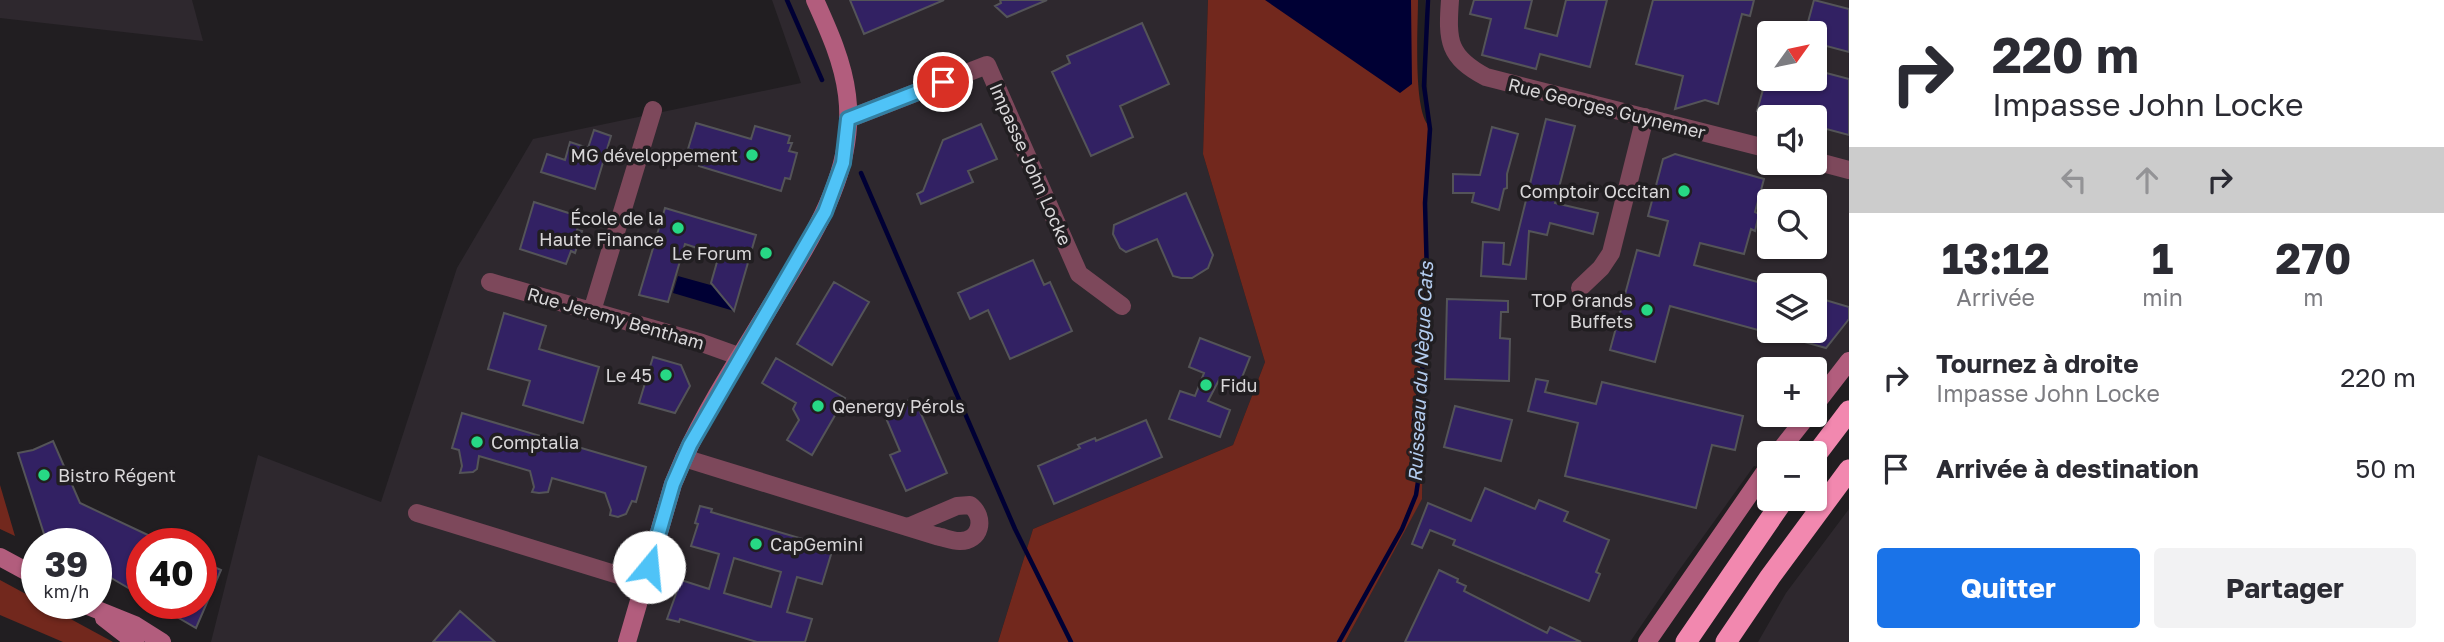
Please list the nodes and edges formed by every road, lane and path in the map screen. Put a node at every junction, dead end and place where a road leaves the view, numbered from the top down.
1 (815, 0) edge
2 (1450, 0) edge
3 (653, 110) dead end
4 (1645, 117) junction
5 (848, 119) junction
6 (1757, 146) edge
7 (1827, 164) edge
8 (1849, 170) edge
9 (490, 282) dead end
10 (1580, 288) dead end
11 (1122, 306) dead end
12 (592, 311) junction
13 (741, 357) junction
14 (1849, 361) edge
15 (1827, 389) edge
16 (1849, 411) edge
17 (1799, 427) edge
18 (1788, 441) edge
19 (1826, 441) edge
20 (684, 458) junction
21 (1849, 470) edge
22 (1757, 483) edge
23 (1776, 511) edge
24 (417, 513) dead end
25 (908, 527) dead end
26 (0, 557) edge
27 (21, 568) edge
28 (644, 583) junction
29 (112, 616) edge
30 (105, 619) edge
31 (135, 642) edge
32 (162, 642) edge
33 (627, 642) edge
34 (1647, 642) edge
35 (1685, 642) edge
36 (1726, 642) edge

1 - 5 street
2 - 4 street, Rue Georges Guynemer
3 - 12 street
4 - 6 street, Rue Georges Guynemer
4 - 10 street
5 - 11 street, Impasse John Locke
5 - 13 street
7 - 8 street
9 - 12 street, Rue Jeremy Bentham
12 - 13 street, Rue Jeremy Bentham
13 - 20 street
14 - 15 street
16 - 19 highway
17 - 18 street
20 - 25 street
20 - 28 street
21 - 36 highway
22 - 34 street
23 - 35 highway
24 - 28 street
26 - 27 street
28 - 33 street
29 - 32 street
30 - 31 street

